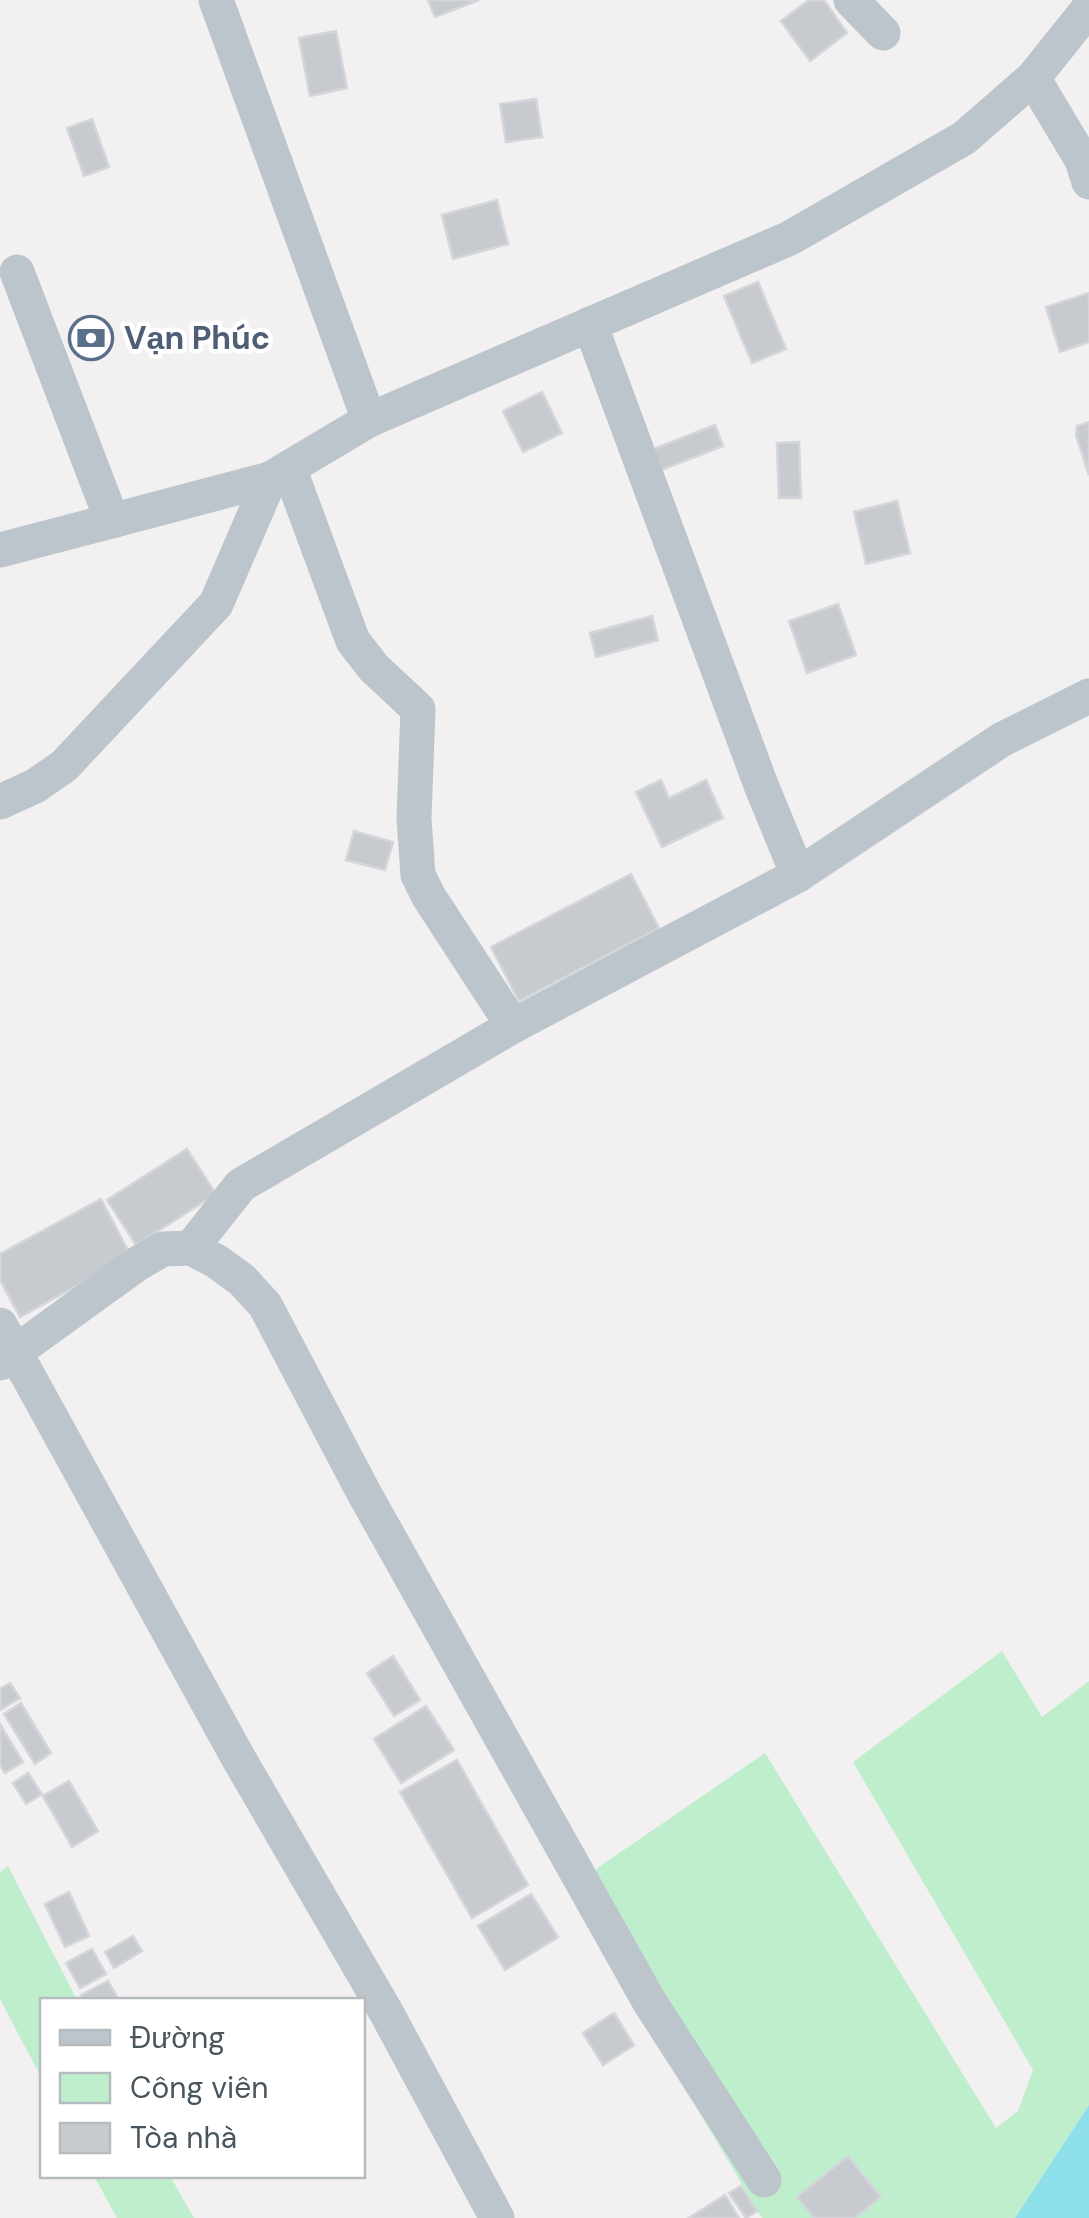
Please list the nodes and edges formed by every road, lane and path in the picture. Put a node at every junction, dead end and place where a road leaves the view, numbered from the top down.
1 (216, 0) edge
2 (851, 0) edge
3 (1086, 19) edge
4 (883, 33) dead end
5 (1034, 78) junction
6 (1089, 182) edge
7 (16, 272) dead end
8 (590, 324) junction
9 (369, 420) junction
10 (280, 473) junction
11 (115, 520) junction
12 (0, 550) edge
13 (1089, 696) edge
14 (0, 802) edge
15 (798, 875) junction
16 (513, 1026) junction
17 (190, 1248) junction
18 (5, 1348) edge
19 (764, 2180) dead end
20 (498, 2218) edge

1 - 9 street
2 - 4 street
3 - 5 street
5 - 6 street
5 - 8 street
7 - 11 street
8 - 9 street
8 - 15 street
9 - 10 street
10 - 11 street
10 - 14 street
10 - 16 street
11 - 12 street
13 - 15 street
15 - 16 street
16 - 17 street
17 - 18 street
17 - 19 street
18 - 20 street

